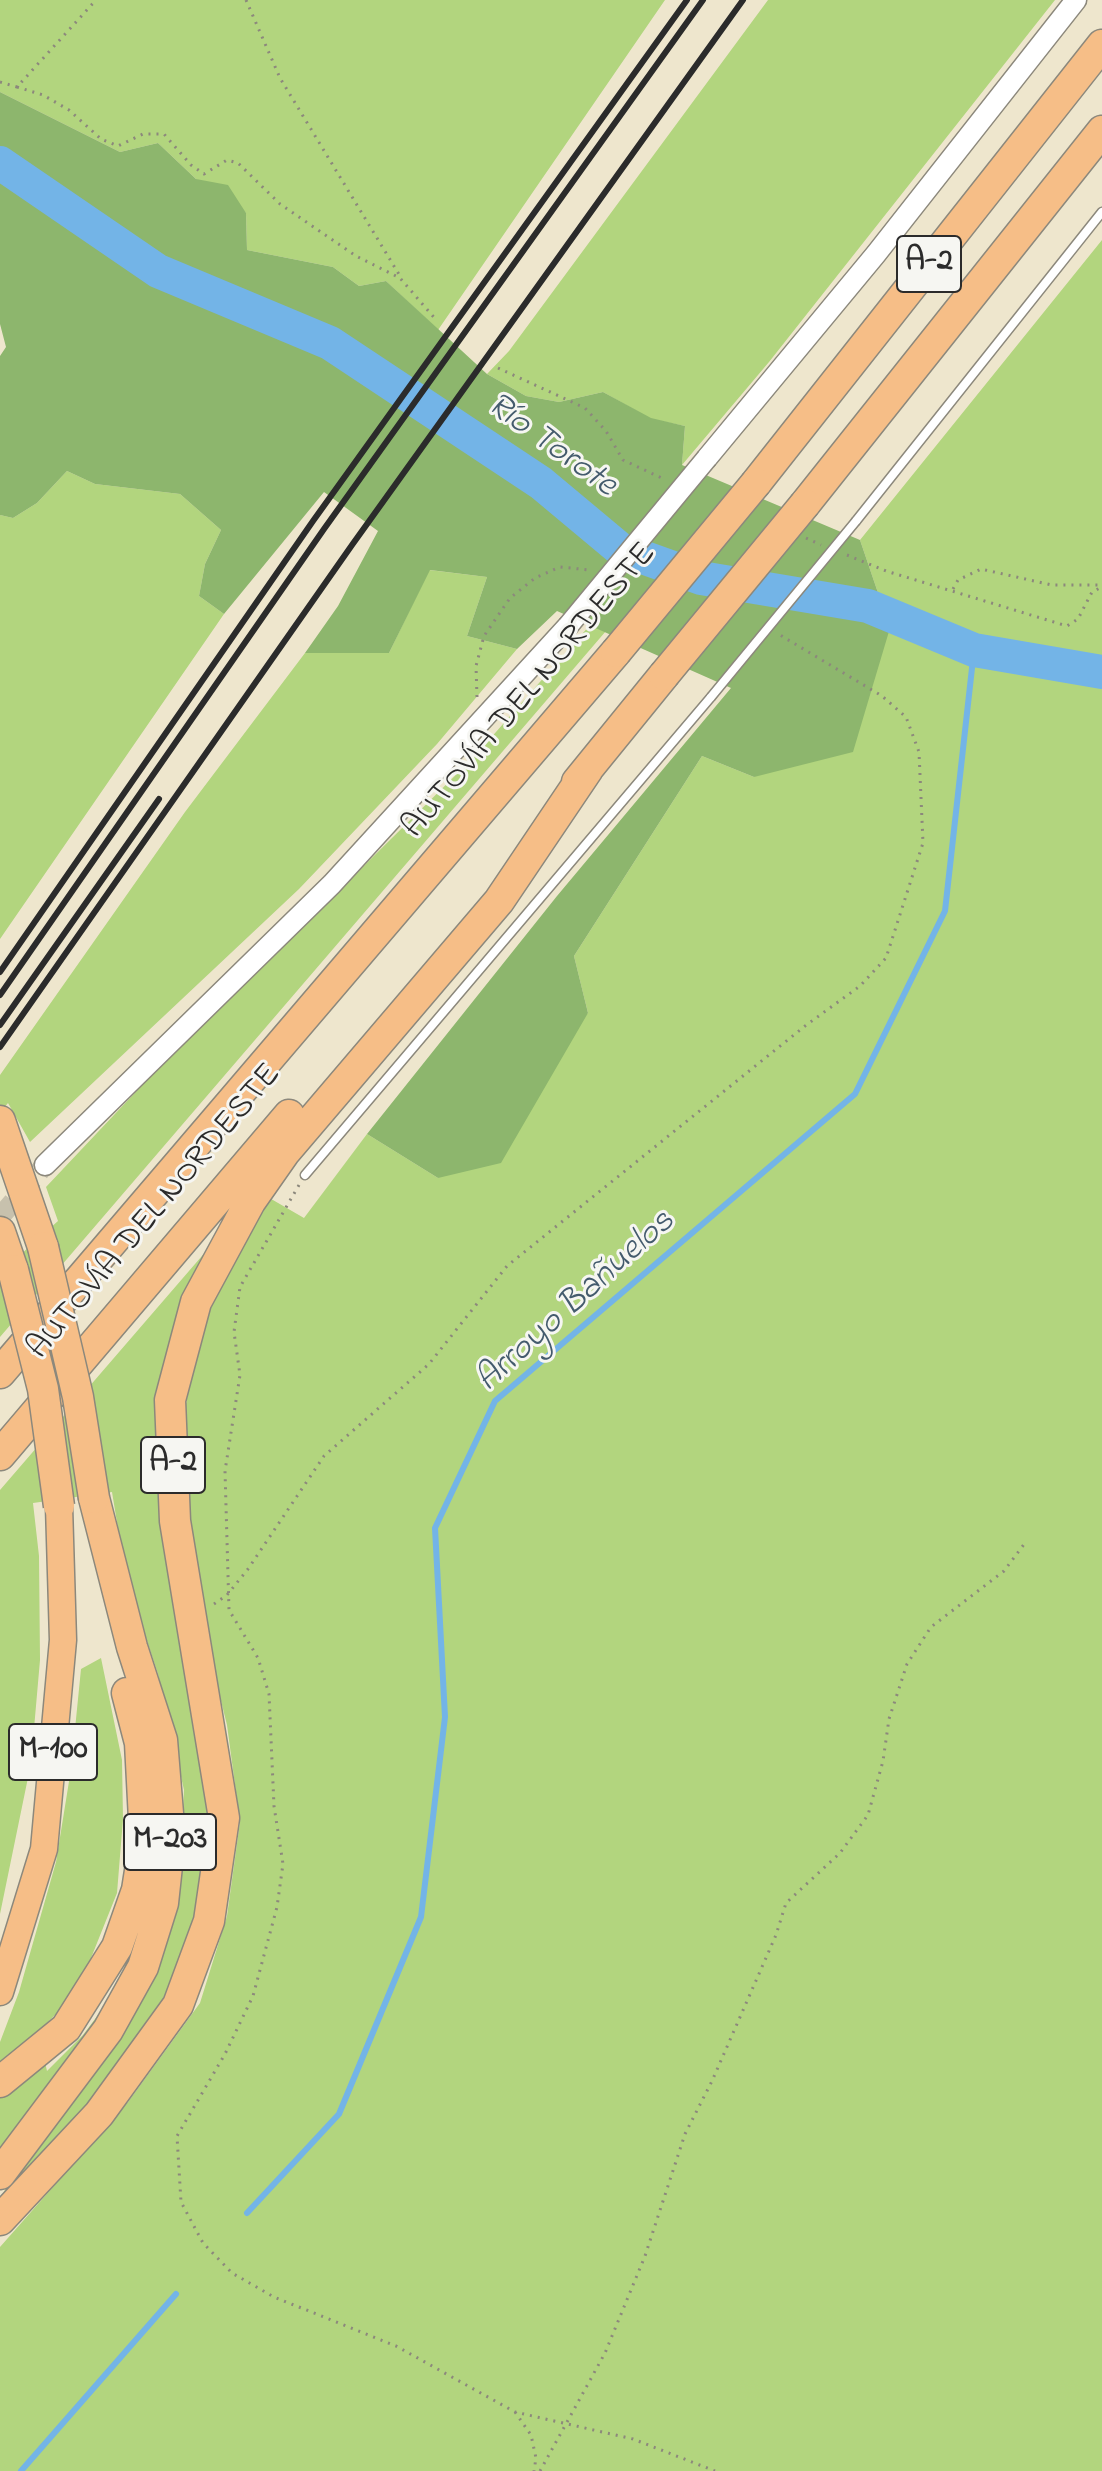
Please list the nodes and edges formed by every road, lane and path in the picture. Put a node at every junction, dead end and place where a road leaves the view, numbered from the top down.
1 (96, 0) edge
2 (246, 0) edge
3 (1076, 0) edge
4 (1102, 45) edge
5 (0, 82) edge
6 (17, 87) junction
7 (1102, 131) edge
8 (1102, 212) edge
9 (400, 278) junction
10 (437, 321) dead end
11 (1102, 586) edge
12 (953, 589) dead end
13 (1067, 626) dead end
14 (835, 665) dead end
15 (588, 769) junction
16 (3, 1126) edge
17 (45, 1165) tunnel mouth
18 (305, 1175) joint
19 (0, 1232) edge
20 (0, 1373) edge
21 (0, 1455) edge
22 (94, 1498) junction
23 (59, 1506) joint
24 (1025, 1543) dead end
25 (227, 1595) junction
26 (191, 1620) junction
27 (0, 1992) edge
28 (0, 2082) edge
29 (0, 2174) edge
30 (0, 2220) edge
31 (515, 2412) junction
32 (568, 2423) junction
33 (534, 2471) edge
34 (540, 2471) edge
35 (715, 2471) edge

1 - 6 path
2 - 9 path
3 - 17 street, bridge
4 - 20 highway, AUTOVÍA DEL NORDESTE / A-2, bridge
5 - 6 path
6 - 9 path
7 - 15 highway, AUTOVÍA DEL NORDESTE / A-2, bridge
8 - 18 lane, bridge
9 - 10 path
11 - 12 path
11 - 13 path
14 - 25 path
15 - 21 highway, AUTOVÍA DEL NORDESTE / A-2
15 - 26 highway, A-2
16 - 22 highway, M-203, bridge
18 - 25 path
19 - 23 highway, M-100, bridge
22 - 28 highway
22 - 29 highway, M-203
23 - 27 highway, M-100
24 - 32 path
25 - 26 path
25 - 31 path
26 - 30 highway, A-2
31 - 32 path
31 - 33 path
32 - 34 path
32 - 35 path

